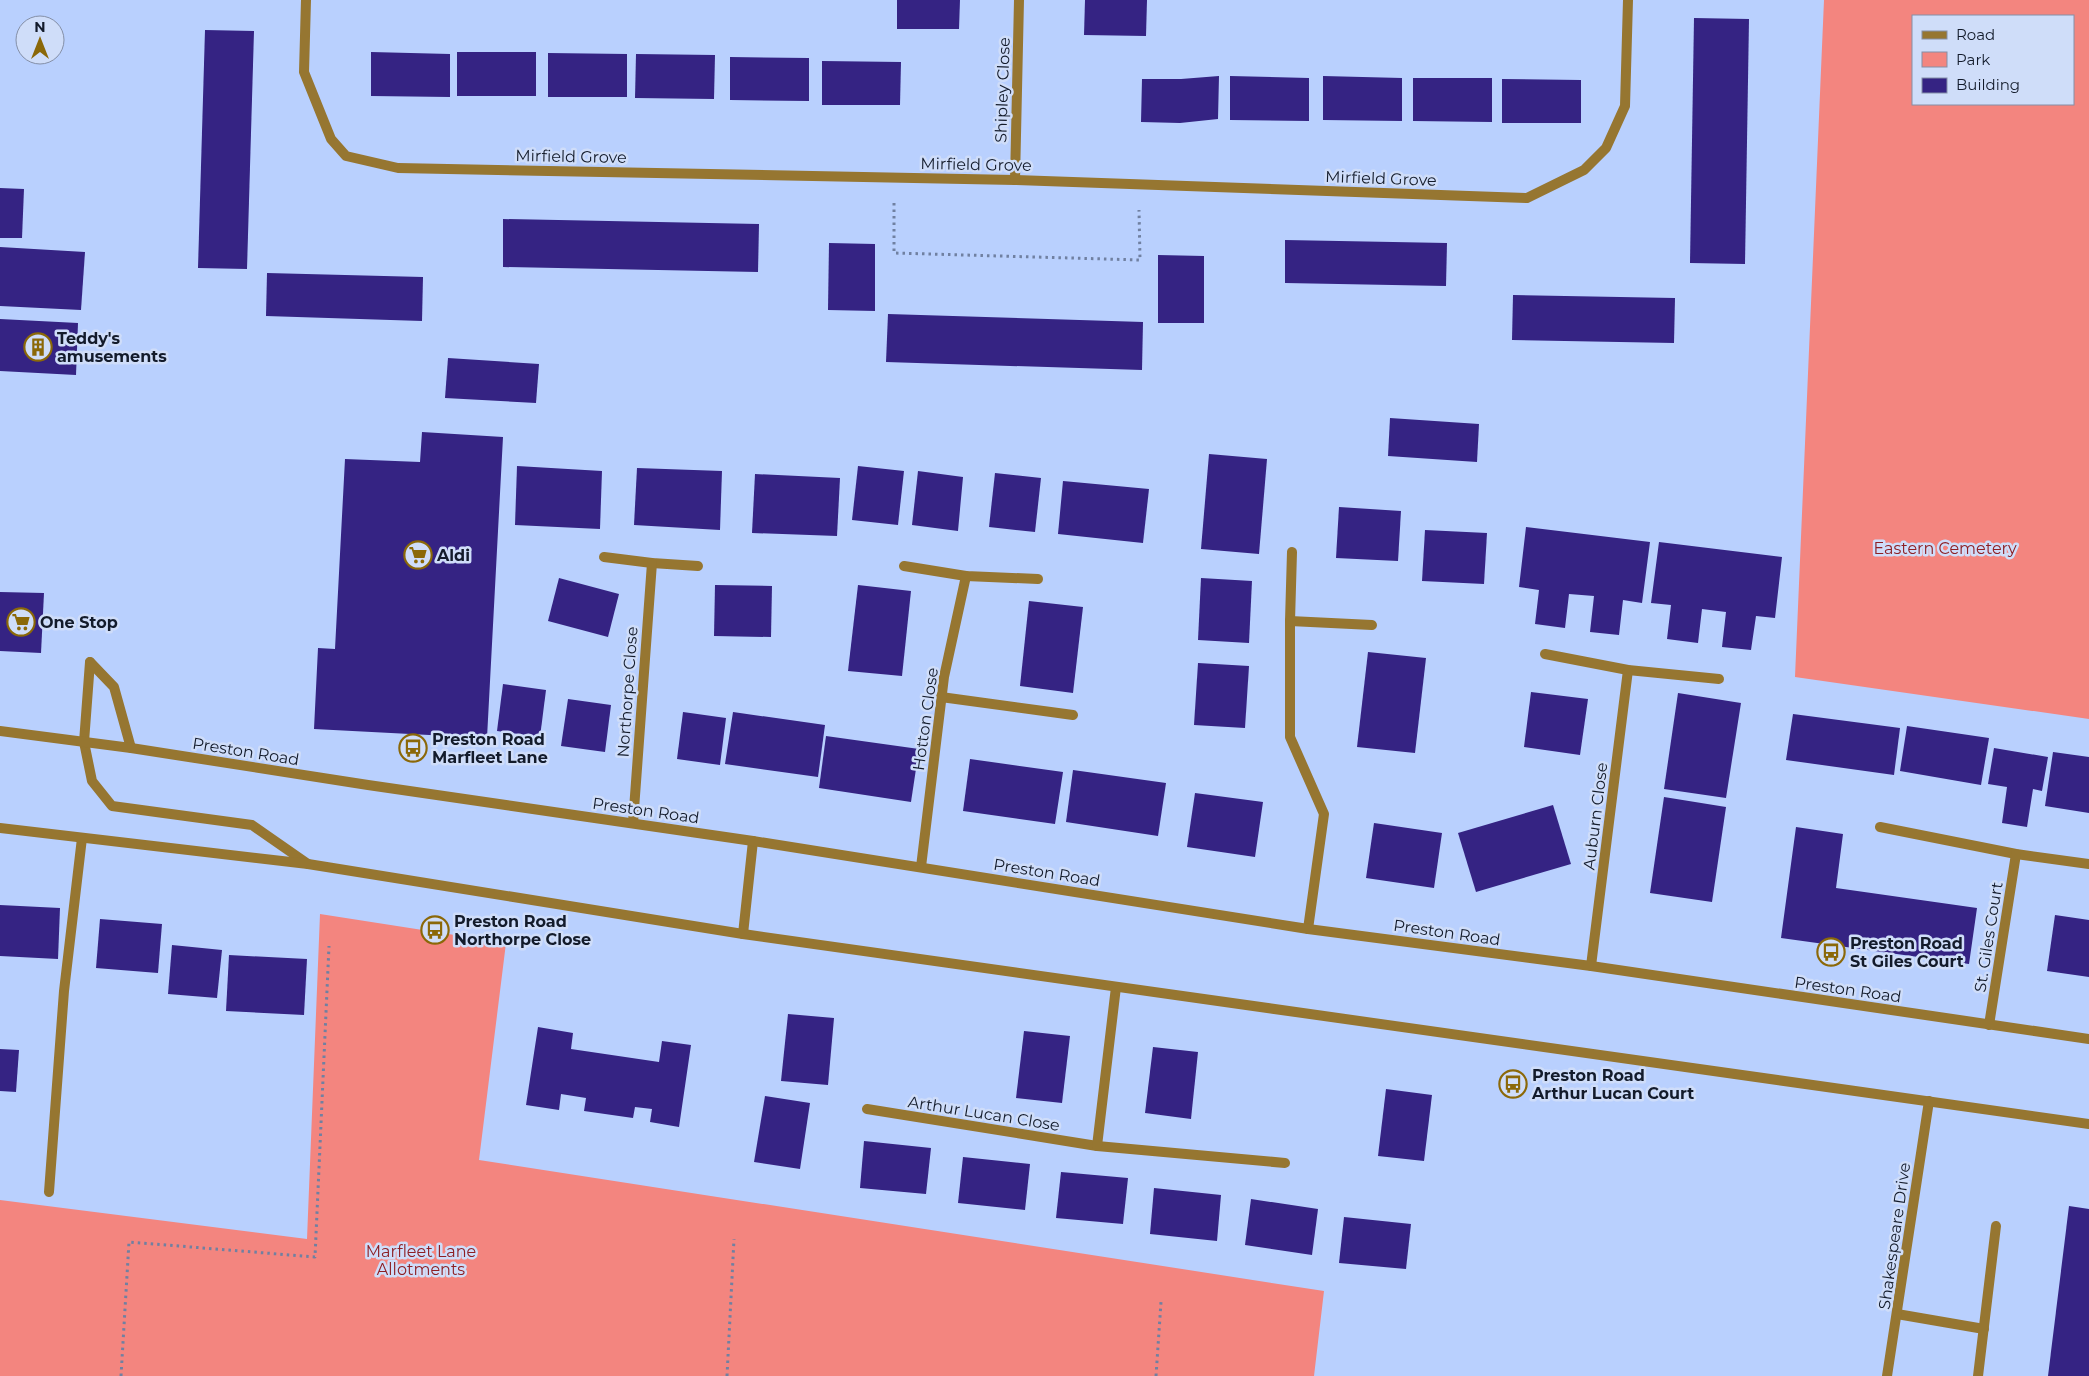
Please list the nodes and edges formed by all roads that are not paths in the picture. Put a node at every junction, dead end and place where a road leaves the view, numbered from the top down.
1 (306, 0) edge
2 (1019, 0) edge
3 (1628, 0) edge
4 (1014, 180) junction
5 (1292, 552) dead end
6 (604, 557) dead end
7 (652, 563) junction
8 (698, 566) dead end
9 (904, 566) dead end
10 (966, 576) junction
11 (1038, 579) dead end
12 (1290, 621) junction
13 (1372, 625) dead end
14 (1545, 654) dead end
15 (1628, 670) junction
16 (1719, 679) dead end
17 (941, 697) junction
18 (1073, 715) dead end
19 (0, 731) edge
20 (84, 742) junction
21 (131, 748) junction
22 (633, 823) junction
23 (1880, 827) dead end
24 (0, 828) edge
25 (82, 838) junction
26 (753, 841) junction
27 (2016, 854) junction
28 (308, 864) junction
29 (2089, 864) edge
30 (921, 867) junction
31 (1308, 929) junction
32 (743, 934) junction
33 (1591, 966) junction
34 (1116, 987) junction
35 (1989, 1025) junction
36 (2089, 1039) edge
37 (1929, 1101) junction
38 (867, 1109) dead end
39 (2089, 1124) edge
40 (1097, 1146) junction
41 (1285, 1163) dead end
42 (49, 1192) dead end
43 (1996, 1226) dead end
44 (1898, 1314) junction
45 (1984, 1329) junction
46 (1887, 1376) edge
47 (1978, 1376) edge

1 - 4 street, Mirfield Grove
2 - 4 street, Shipley Close
3 - 4 street, Mirfield Grove
5 - 12 street
6 - 7 street
7 - 8 street
7 - 22 street, Northorpe Close
9 - 10 street
10 - 11 street
10 - 17 street, Hotton Close
12 - 13 street
12 - 31 street
14 - 15 street
15 - 16 street
15 - 33 street, Auburn Close
17 - 18 street
17 - 30 street, Hotton Close
19 - 20 street, Preston Road
20 - 21 street, Preston Road
20 - 21 street
20 - 28 street
21 - 22 street, Preston Road
22 - 26 street, Preston Road
23 - 27 street
24 - 25 street
25 - 28 street
25 - 42 street
26 - 30 street, Preston Road
26 - 32 street
27 - 29 street
27 - 35 street, St. Giles Court
28 - 32 street
30 - 31 street, Preston Road
31 - 33 street, Preston Road
32 - 34 street
33 - 35 street, Preston Road
34 - 37 street
34 - 40 street
35 - 36 street, Preston Road
37 - 39 street
37 - 44 street, Shakespeare Drive
38 - 40 street, Arthur Lucan Close
40 - 41 street, Arthur Lucan Close
43 - 45 street
44 - 45 street
44 - 46 street, Shakespeare Drive
45 - 47 street

